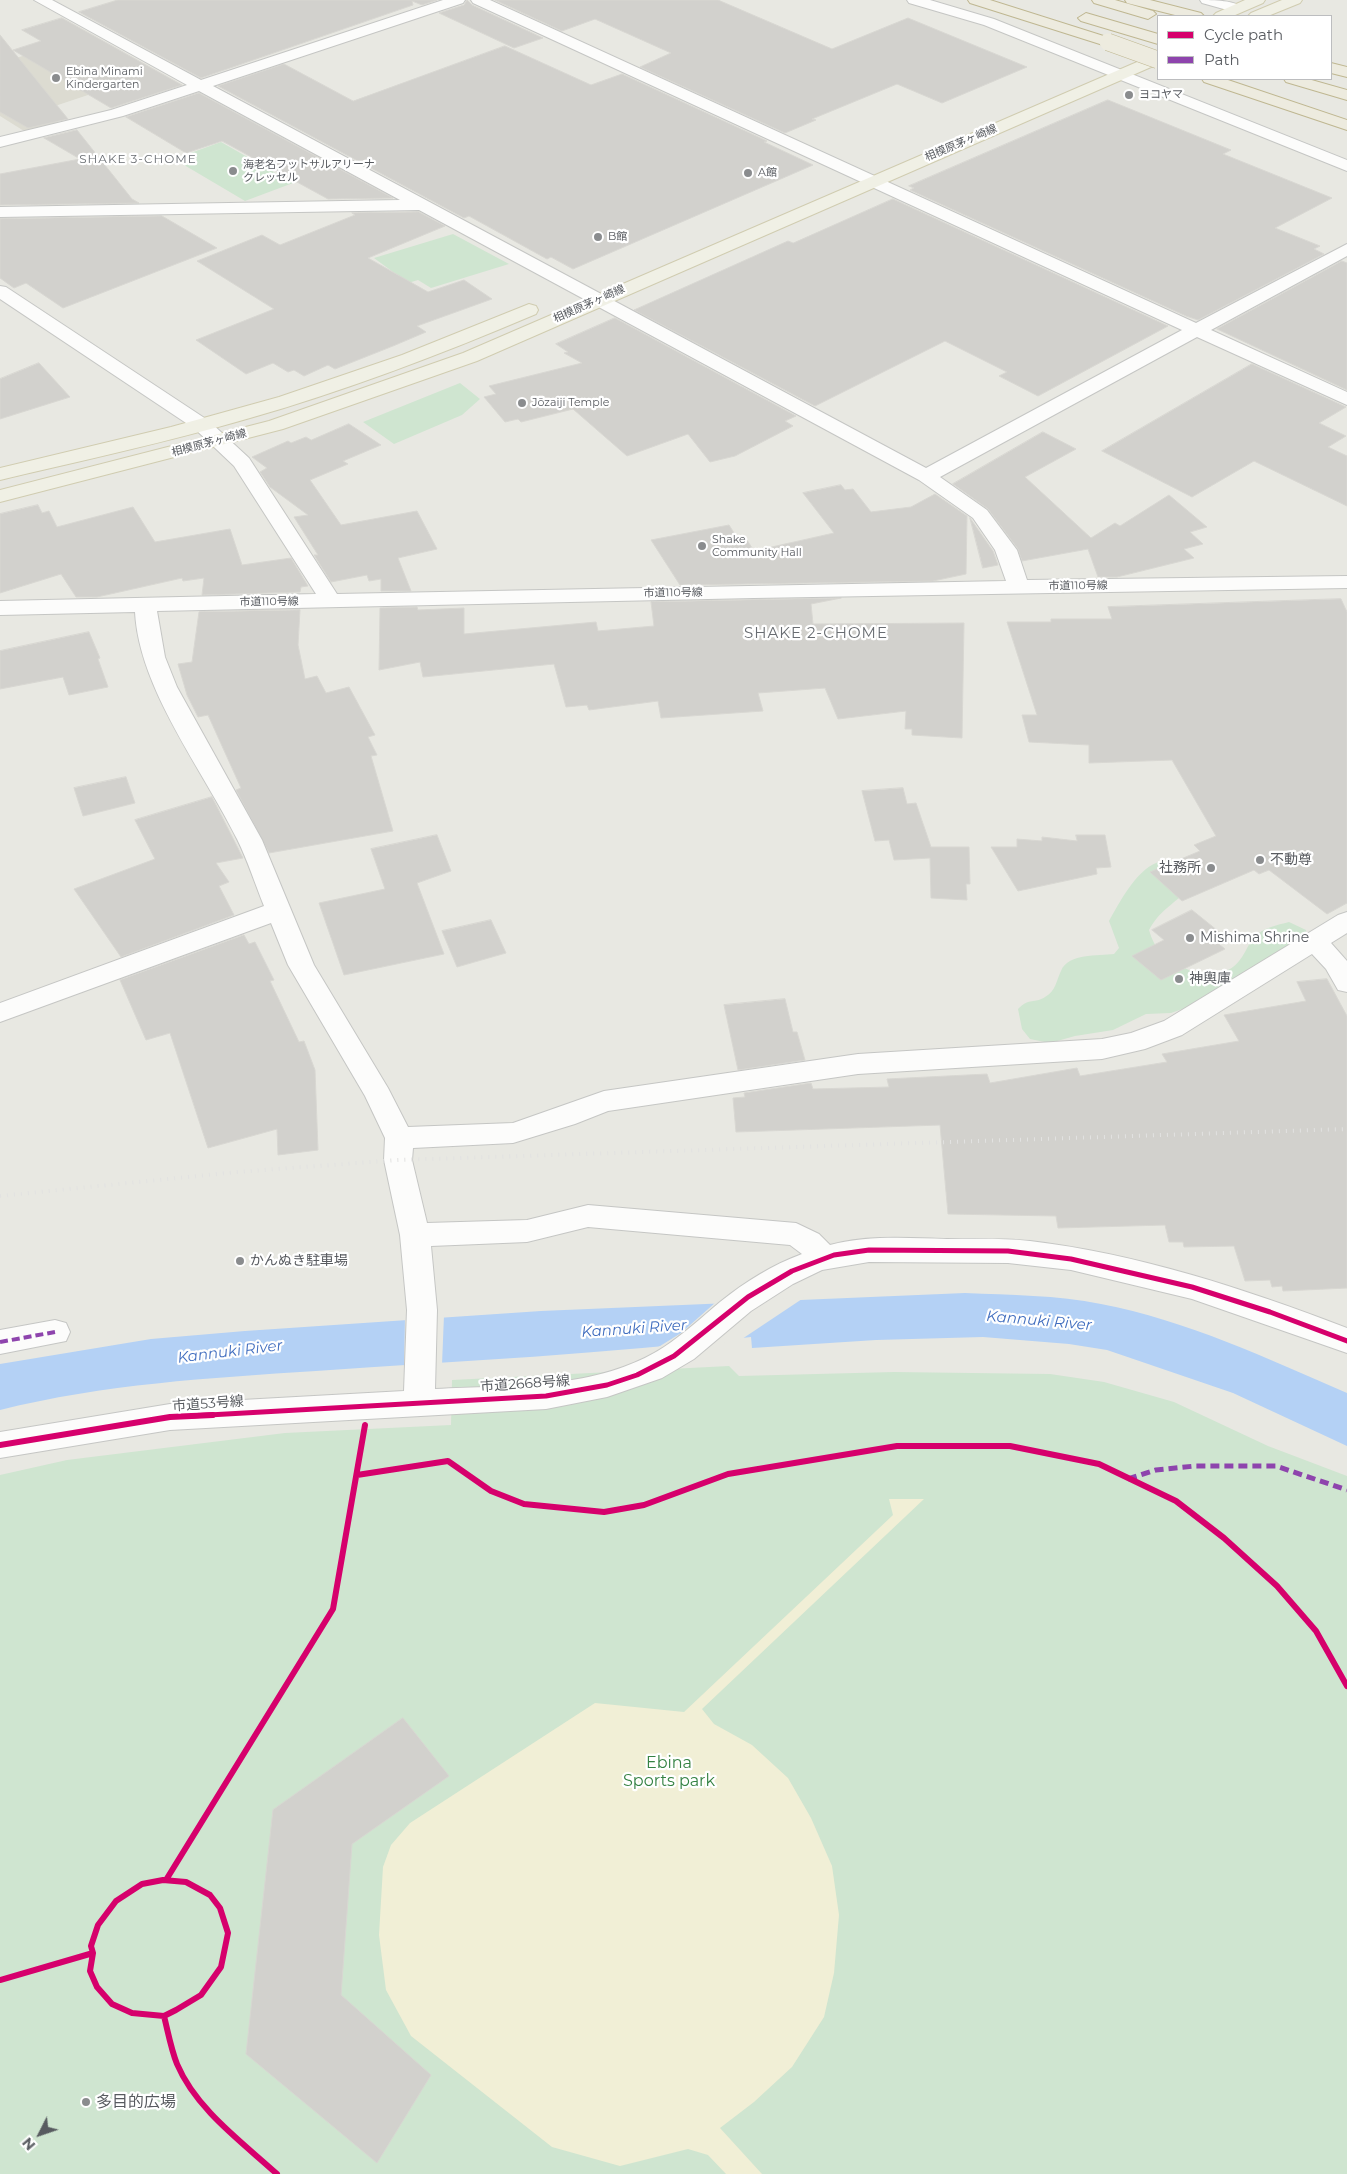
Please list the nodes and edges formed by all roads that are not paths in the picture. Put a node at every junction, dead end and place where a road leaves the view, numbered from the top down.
1 (41, 0) edge
2 (458, 0) edge
3 (478, 0) edge
4 (914, 0) edge
5 (975, 0) edge
6 (1099, 0) edge
7 (1132, 0) edge
8 (1206, 0) edge
9 (1258, 0) edge
10 (1294, 0) edge
11 (1238, 9) junction
12 (1072, 14) dead end
13 (1189, 14) edge
14 (1223, 15) edge
15 (1258, 15) edge
16 (1157, 17) edge
17 (1157, 41) edge
18 (1157, 41) edge
19 (1332, 53) edge
20 (1347, 57) edge
21 (1157, 59) edge
22 (1157, 59) edge
23 (1098, 68) junction
24 (1332, 68) edge
25 (1347, 72) edge
26 (1118, 76) junction
27 (1213, 80) edge
28 (1226, 80) edge
29 (1295, 80) edge
30 (199, 85) junction
31 (1347, 95) edge
32 (1003, 108) dead end
33 (1347, 119) edge
34 (1347, 125) edge
35 (0, 142) edge
36 (1347, 166) edge
37 (865, 173) junction
38 (787, 201) dead end
39 (424, 205) junction
40 (0, 212) edge
41 (1347, 249) edge
42 (591, 289) junction
43 (0, 291) edge
44 (1196, 330) junction
45 (1347, 399) edge
46 (202, 425) junction
47 (221, 440) junction
48 (0, 474) edge
49 (926, 476) junction
50 (0, 496) edge
51 (1347, 582) edge
52 (1019, 587) junction
53 (331, 601) junction
54 (146, 605) junction
55 (0, 608) edge
56 (280, 910) junction
57 (1347, 921) edge
58 (1315, 940) junction
59 (1347, 983) edge
60 (0, 1013) edge
61 (399, 1138) junction
62 (415, 1235) junction
63 (824, 1258) junction
64 (56, 1332) dead end
65 (1347, 1341) edge
66 (0, 1342) edge
67 (420, 1388) junction
68 (0, 1445) edge

1 - 30 street
2 - 30 street
3 - 37 street
4 - 23 street
5 - 21 highway, bridge
6 - 16 highway
7 - 13 highway
8 - 11 street
9 - 11 main road
10 - 15 main road
11 - 14 main road
12 - 18 highway
17 - 23 main road, 相模原茅ヶ崎線
19 - 20 highway
22 - 26 main road, 相模原茅ヶ崎線
23 - 26 street
23 - 32 main road, 相模原茅ヶ崎線
24 - 25 highway
26 - 36 street
26 - 37 main road, 相模原茅ヶ崎線
27 - 34 highway
28 - 33 highway
29 - 31 highway
30 - 35 street
30 - 39 street
37 - 38 main road, 相模原茅ヶ崎線
37 - 42 main road, 相模原茅ヶ崎線
37 - 44 street
39 - 40 street
39 - 42 street
41 - 44 street
42 - 46 main road, 相模原茅ヶ崎線
42 - 47 main road, 相模原茅ヶ崎線
42 - 49 street
43 - 46 street
44 - 45 street
44 - 49 street
46 - 47 street
46 - 48 main road, 相模原茅ヶ崎線
47 - 50 main road, 相模原茅ヶ崎線
47 - 53 street
49 - 52 street
51 - 52 street, 市道110号線
52 - 53 street, 市道110号線
53 - 54 street, 市道110号線
54 - 55 street, 市道110号線
54 - 56 street
56 - 60 street
56 - 61 street
57 - 58 street
58 - 59 street
58 - 61 street
61 - 62 street
62 - 63 street
62 - 67 street
63 - 65 street, 市道2668号線
63 - 67 street, 市道2668号線
64 - 66 street
67 - 68 street, 市道53号線

